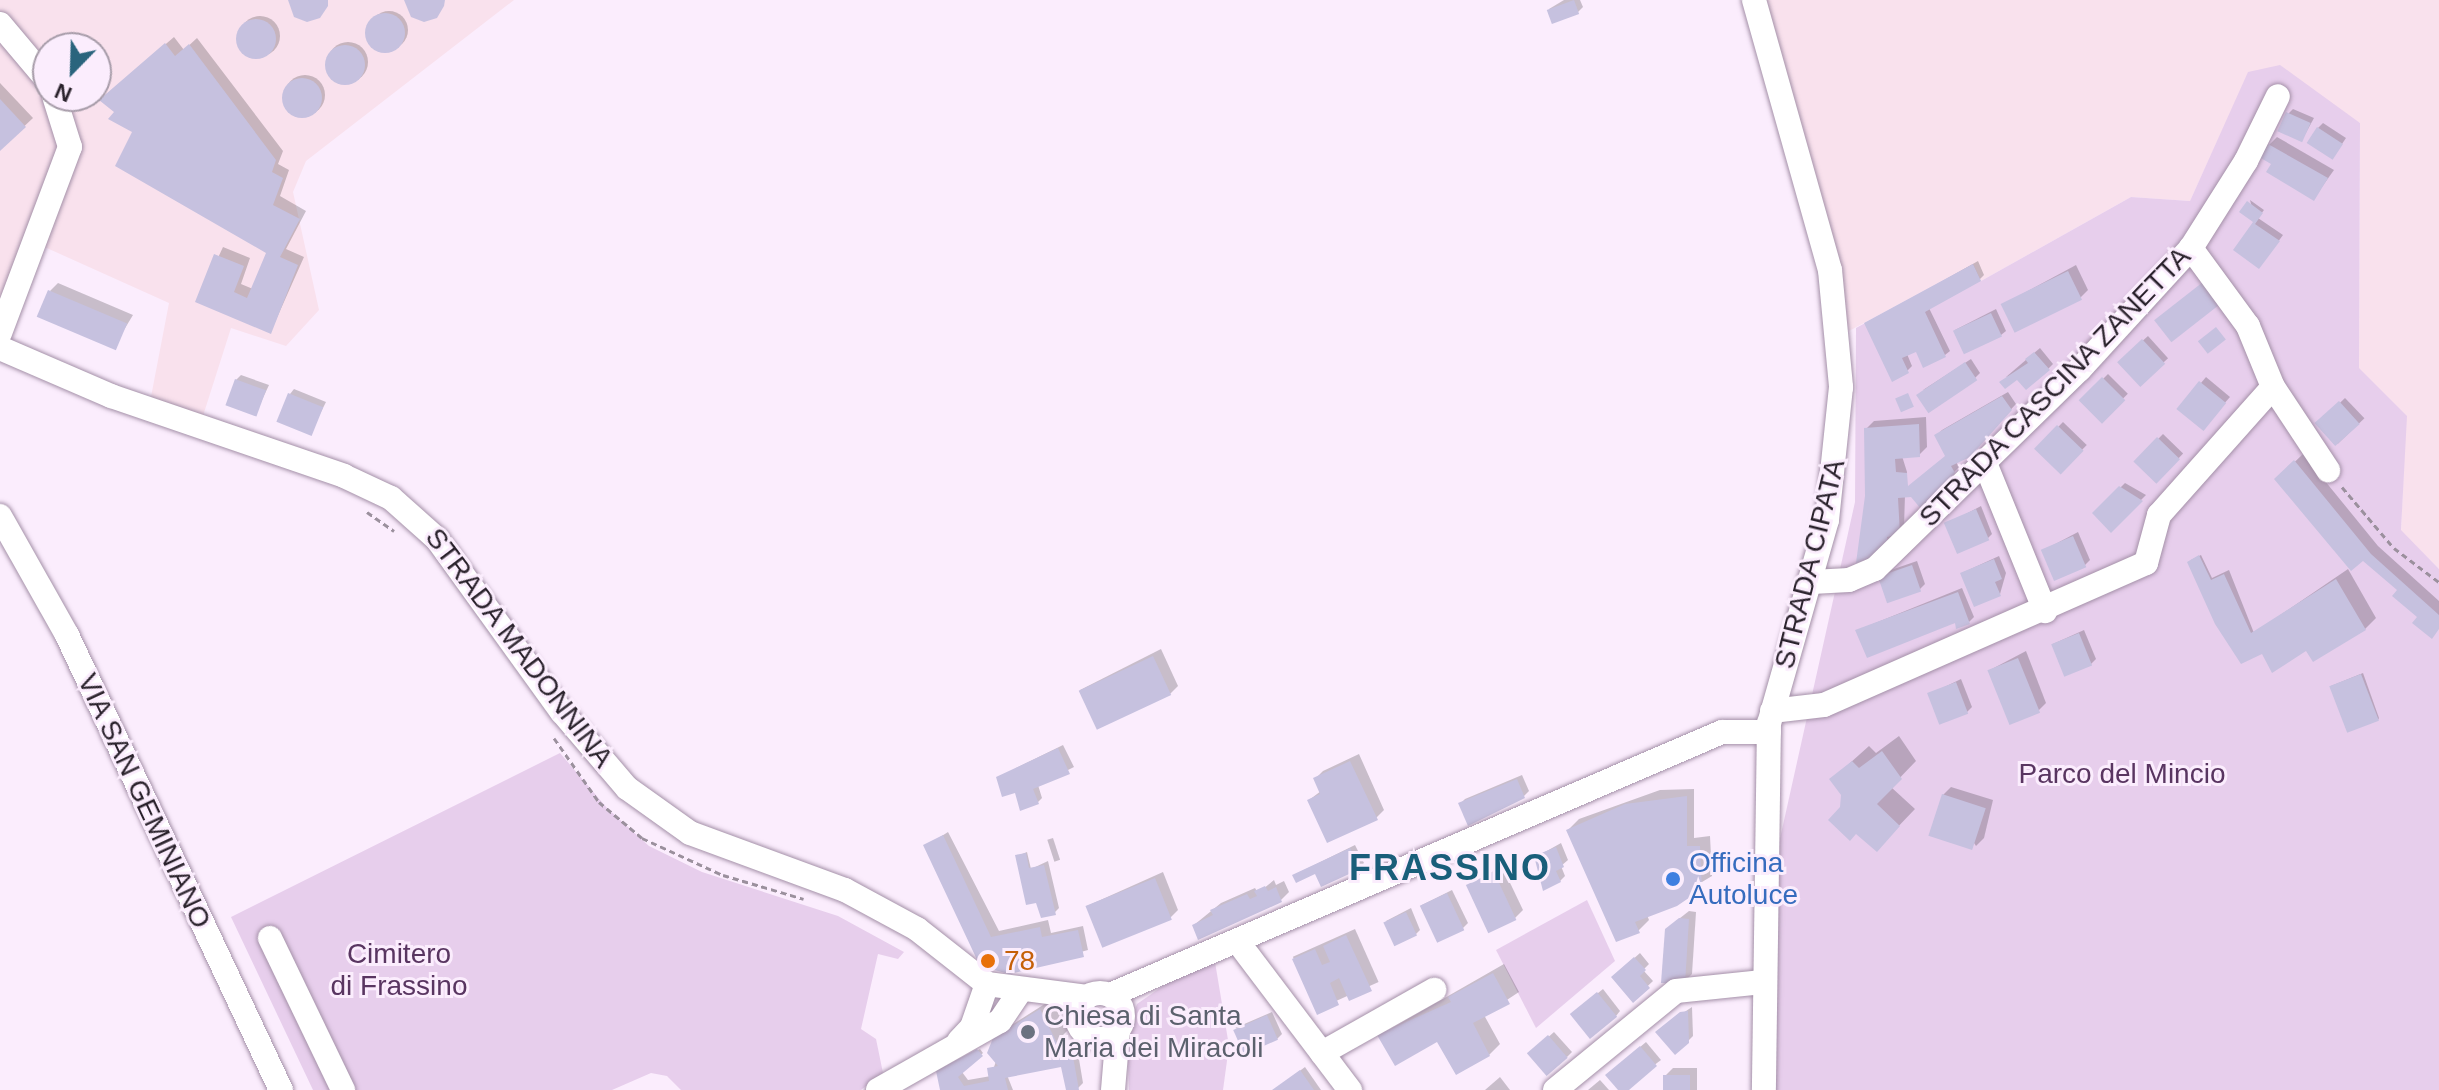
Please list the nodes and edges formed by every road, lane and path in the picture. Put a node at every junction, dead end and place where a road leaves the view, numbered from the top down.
1 (1754, 0) edge
2 (0, 24) edge
3 (32, 62) edge
4 (2278, 96) dead end
5 (59, 112) edge
6 (2191, 248) junction
7 (0, 333) edge
8 (0, 348) edge
9 (33, 363) junction
10 (0, 370) edge
11 (2273, 387) junction
12 (1985, 463) junction
13 (2328, 470) joint
14 (0, 516) edge
15 (1812, 582) junction
16 (2439, 582) edge
17 (2045, 611) junction
18 (1770, 721) junction
19 (270, 938) dead end
20 (1238, 942) junction
21 (1763, 982) junction
22 (987, 984) junction
23 (1021, 990) junction
24 (1434, 990) dead end
25 (1101, 1015) junction
26 (955, 1046) junction
27 (1322, 1053) junction
28 (281, 1090) edge
29 (343, 1090) edge
30 (878, 1090) edge
31 (1113, 1090) edge
32 (1350, 1090) edge
33 (1555, 1090) edge
34 (1764, 1090) edge

1 - 15 street, STRADA CIPATA
2 - 3 street
4 - 6 street, STRADA CASCINA ZANETTA
5 - 7 street
6 - 11 street
6 - 12 street, STRADA CASCINA ZANETTA
8 - 9 street, STRADA MADONNINA
9 - 10 street
9 - 22 street, STRADA MADONNINA
11 - 13 street
11 - 17 street
12 - 15 street, STRADA CASCINA ZANETTA
12 - 17 street
13 - 16 path
14 - 28 street, VIA SAN GEMINIANO
15 - 18 street, STRADA CIPATA
17 - 18 street
18 - 20 street
18 - 21 street, STRADA CIPATA
19 - 29 street
20 - 25 street
20 - 27 street
21 - 33 street
21 - 34 street, STRADA CIPATA
22 - 23 street
22 - 26 street
23 - 25 street
23 - 26 street
24 - 27 street
25 - 31 street
26 - 30 street
27 - 32 street

